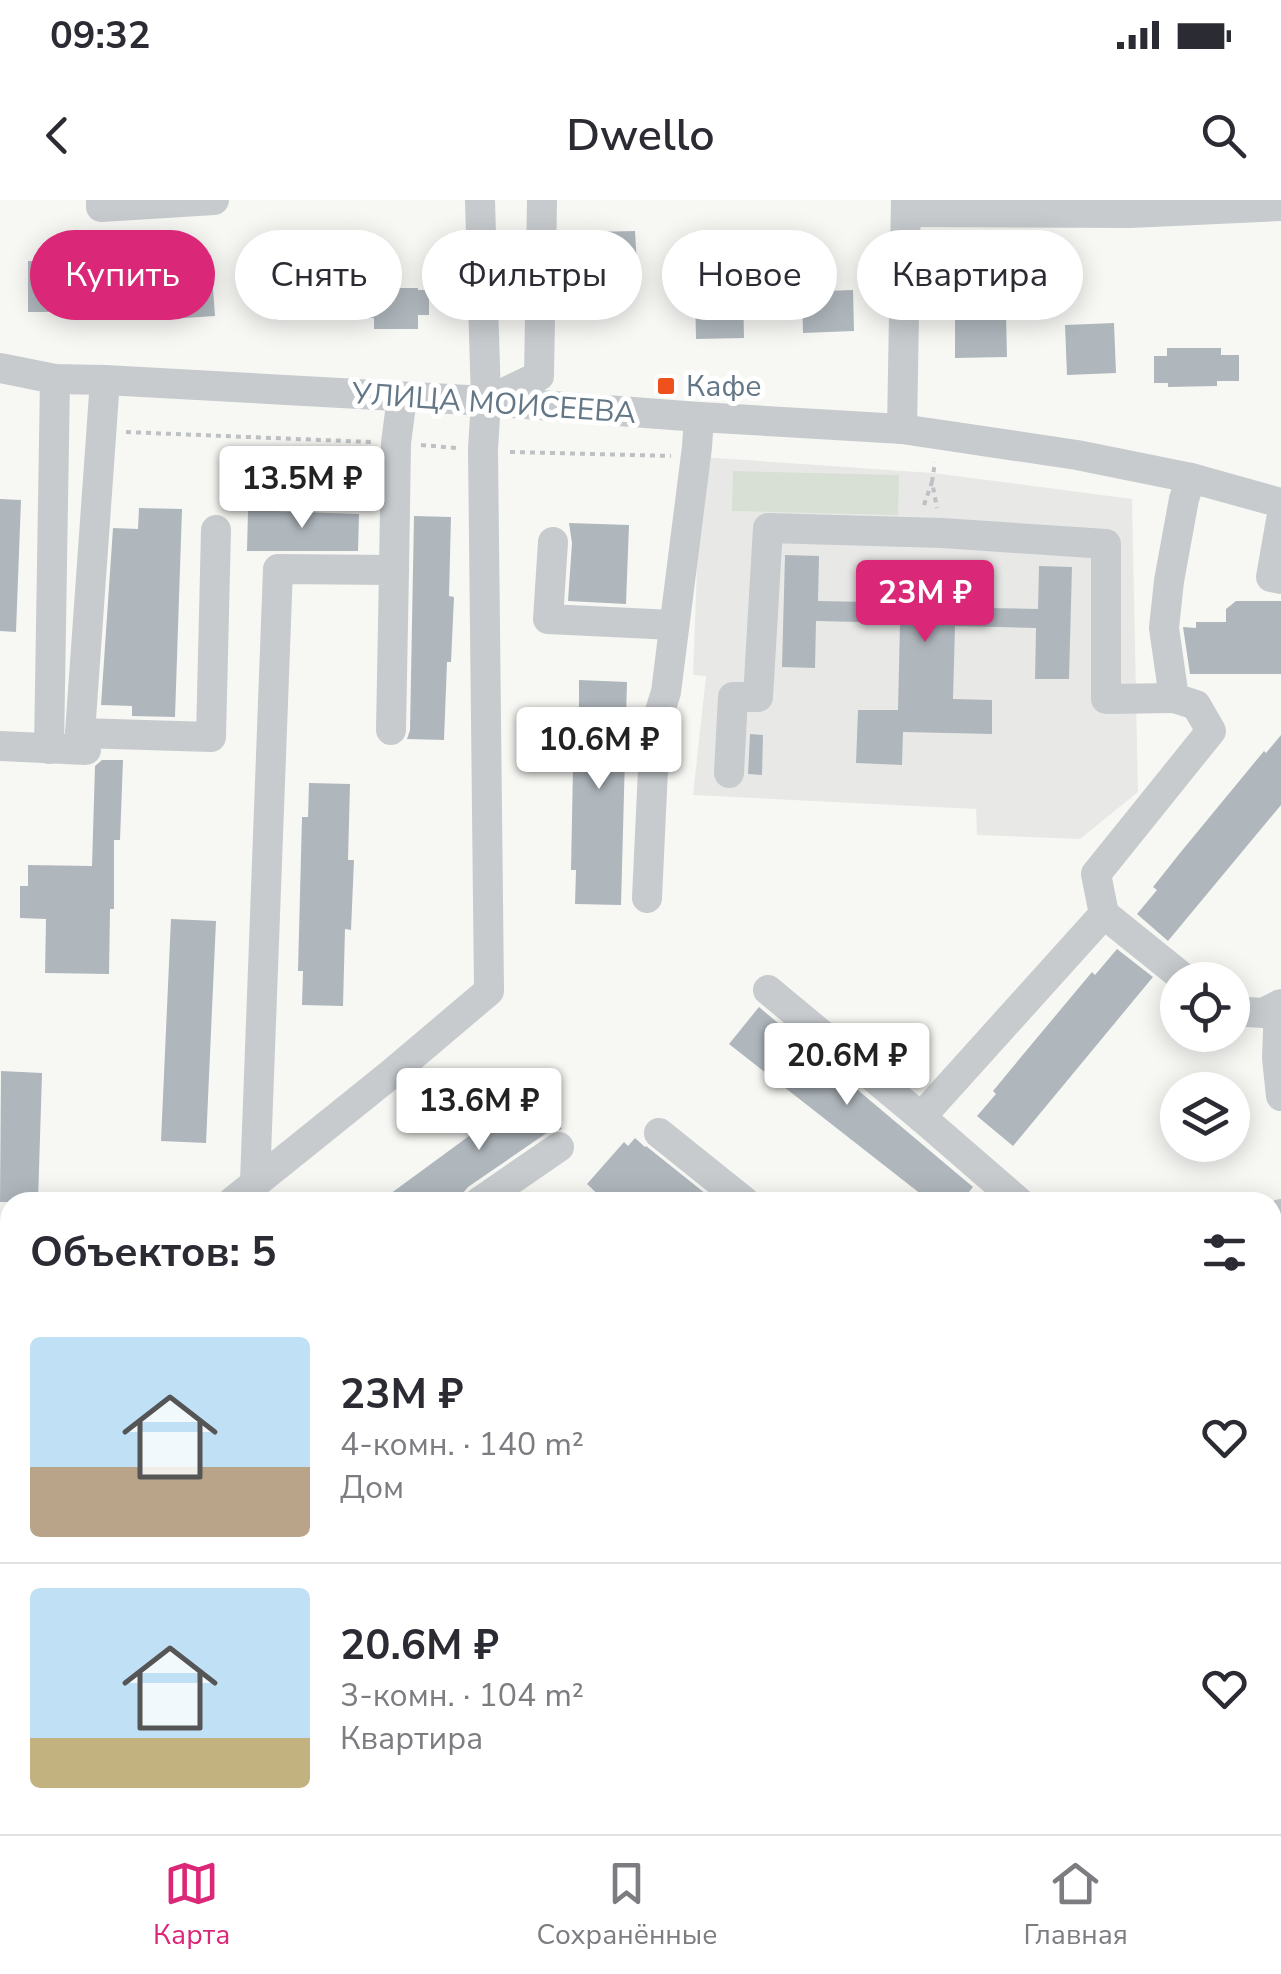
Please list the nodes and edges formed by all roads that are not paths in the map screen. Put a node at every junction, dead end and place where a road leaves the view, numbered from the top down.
1 (101, 200) edge
2 (214, 200) edge
3 (480, 200) edge
4 (542, 200) edge
5 (906, 206) edge
6 (1130, 206) edge
7 (1281, 206) edge
8 (0, 368) edge
9 (55, 379) junction
10 (105, 380) junction
11 (402, 397) junction
12 (486, 401) junction
13 (699, 417) junction
14 (902, 429) junction
15 (1190, 478) junction
16 (1281, 504) edge
17 (1281, 520) edge
18 (216, 530) dead end
19 (552, 542) dead end
20 (394, 570) junction
21 (1281, 579) edge
22 (673, 625) junction
23 (1174, 698) junction
24 (391, 730) dead end
25 (80, 734) junction
26 (0, 746) edge
27 (49, 749) junction
28 (729, 774) dead end
29 (646, 898) dead end
30 (1104, 914) junction
31 (1164, 962) edge
32 (768, 990) dead end
33 (1280, 1004) edge
34 (1250, 1013) edge
35 (1281, 1096) edge
36 (921, 1117) junction
37 (659, 1133) dead end
38 (559, 1146) dead end
39 (255, 1182) junction
40 (244, 1192) edge
41 (493, 1192) edge
42 (733, 1192) edge
43 (1007, 1192) edge

1 - 2 street
3 - 12 street
4 - 12 street
5 - 6 street
5 - 14 street
6 - 7 street
8 - 9 street, УЛИЦА МОИСЕЕВА
9 - 10 street, УЛИЦА МОИСЕЕВА
9 - 27 street
10 - 11 street, УЛИЦА МОИСЕЕВА
10 - 25 street
11 - 12 street, УЛИЦА МОИСЕЕВА
11 - 20 street
12 - 13 street, УЛИЦА МОИСЕЕВА
12 - 39 street
13 - 14 street, УЛИЦА МОИСЕЕВА
13 - 22 street
14 - 15 street, УЛИЦА МОИСЕЕВА
15 - 16 street, УЛИЦА МОИСЕЕВА
15 - 23 street
17 - 21 street
18 - 25 street
19 - 22 street
20 - 24 street
20 - 39 street
22 - 29 street
23 - 28 street
23 - 30 street
25 - 27 street
26 - 27 street
30 - 31 street
30 - 36 street
32 - 36 street
33 - 34 street
33 - 35 street
36 - 43 street
37 - 42 street
38 - 41 street
39 - 40 street

